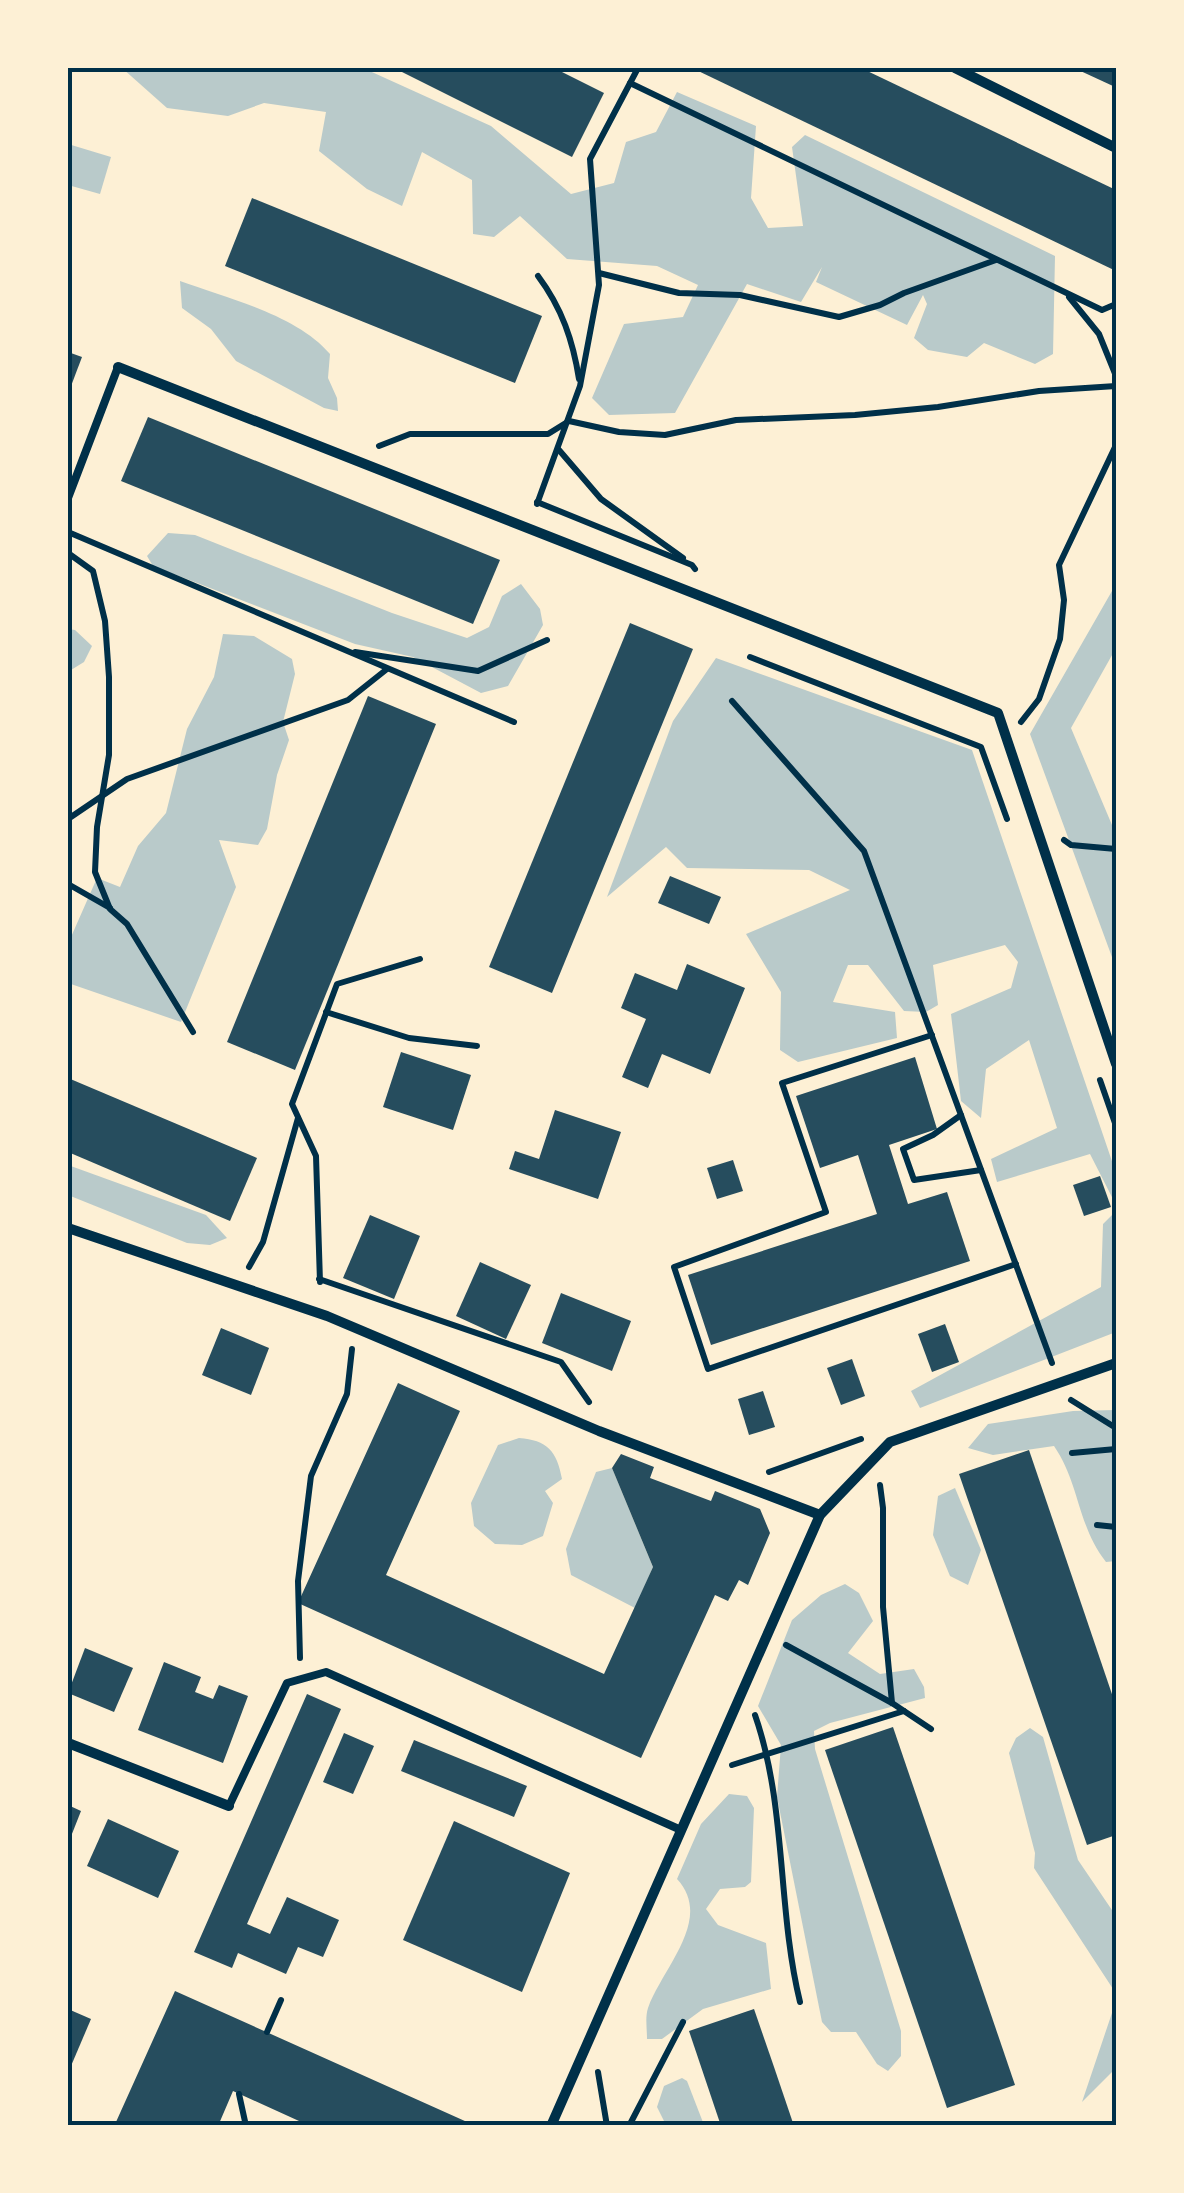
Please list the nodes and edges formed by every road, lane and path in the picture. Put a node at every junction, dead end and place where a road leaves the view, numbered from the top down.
1 (638, 68) edge
2 (955, 68) edge
3 (977, 72) edge
4 (630, 83) junction
5 (1116, 148) edge
6 (997, 260) junction
7 (598, 273) junction
8 (538, 276) dead end
9 (1066, 293) junction
10 (1116, 304) edge
11 (118, 367) joint
12 (1116, 376) edge
13 (580, 386) junction
14 (1116, 386) edge
15 (1116, 445) edge
16 (559, 450) junction
17 (348, 457) junction
18 (68, 496) edge
19 (527, 528) junction
20 (68, 532) edge
21 (68, 553) edge
22 (692, 565) dead end
23 (547, 640) dead end
24 (344, 651) junction
25 (750, 657) dead end
26 (387, 668) junction
27 (732, 701) dead end
28 (514, 722) dead end
29 (1008, 739) junction
30 (68, 819) edge
31 (1013, 837) dead end
32 (68, 884) edge
33 (110, 908) junction
34 (420, 959) dead end
35 (326, 1012) junction
36 (192, 1032) dead end
37 (932, 1035) junction
38 (477, 1046) dead end
39 (1116, 1064) edge
40 (1097, 1072) dead end
41 (961, 1115) junction
42 (298, 1118) junction
43 (1116, 1126) edge
44 (982, 1170) junction
45 (68, 1228) edge
46 (1016, 1264) junction
47 (239, 1286) junction
48 (354, 1328) junction
49 (1052, 1363) dead end
50 (1116, 1363) edge
51 (1060, 1368) dead end
52 (1042, 1375) dead end
53 (1049, 1386) junction
54 (598, 1414) dead end
55 (1116, 1428) edge
56 (874, 1434) dead end
57 (1116, 1449) edge
58 (1072, 1453) dead end
59 (875, 1457) junction
60 (762, 1474) dead end
61 (820, 1515) junction
62 (1097, 1525) dead end
63 (1116, 1527) edge
64 (768, 1634) junction
65 (302, 1679) junction
66 (744, 1686) junction
67 (892, 1703) junction
68 (904, 1711) junction
69 (932, 1729) dead end
70 (68, 1742) edge
71 (768, 1755) junction
72 (707, 1772) junction
73 (230, 1806) joint
74 (681, 1830) junction
75 (281, 2000) dead end
76 (800, 2002) dead end
77 (683, 2022) dead end
78 (267, 2032) dead end
79 (239, 2094) dead end
80 (246, 2126) edge
81 (551, 2126) edge
82 (630, 2126) edge

1 - 4 path
2 - 3 street
3 - 5 street
4 - 6 path
4 - 7 path
6 - 7 path
6 - 9 path
7 - 13 path
8 - 13 path
9 - 10 path
9 - 12 path
11 - 17 street
11 - 18 lane
13 - 16 path
14 - 17 path
15 - 29 path
16 - 19 path
16 - 22 path
17 - 19 street
19 - 29 street
20 - 24 path
21 - 33 path
23 - 24 path
24 - 26 path
25 - 31 path
26 - 28 path
26 - 30 path
27 - 37 path
29 - 39 street
32 - 33 path
33 - 36 path
34 - 35 path
35 - 38 path
35 - 42 path
37 - 41 path
37 - 46 path
40 - 43 path
41 - 44 path
41 - 44 path
42 - 47 path
42 - 54 path
44 - 46 path
45 - 47 street
46 - 49 path
47 - 48 street
48 - 61 street
48 - 65 path
50 - 53 street
51 - 52 path
53 - 55 path
53 - 59 street
56 - 60 path
57 - 58 path
59 - 61 street
59 - 67 path
61 - 64 street
62 - 63 path
64 - 66 street
64 - 67 path
65 - 73 lane
65 - 74 lane
66 - 71 path
66 - 72 street
67 - 68 path
68 - 69 path
68 - 71 path
70 - 73 street
71 - 72 path
71 - 76 path
72 - 74 street
74 - 81 street
75 - 78 path
77 - 82 path
79 - 80 path

